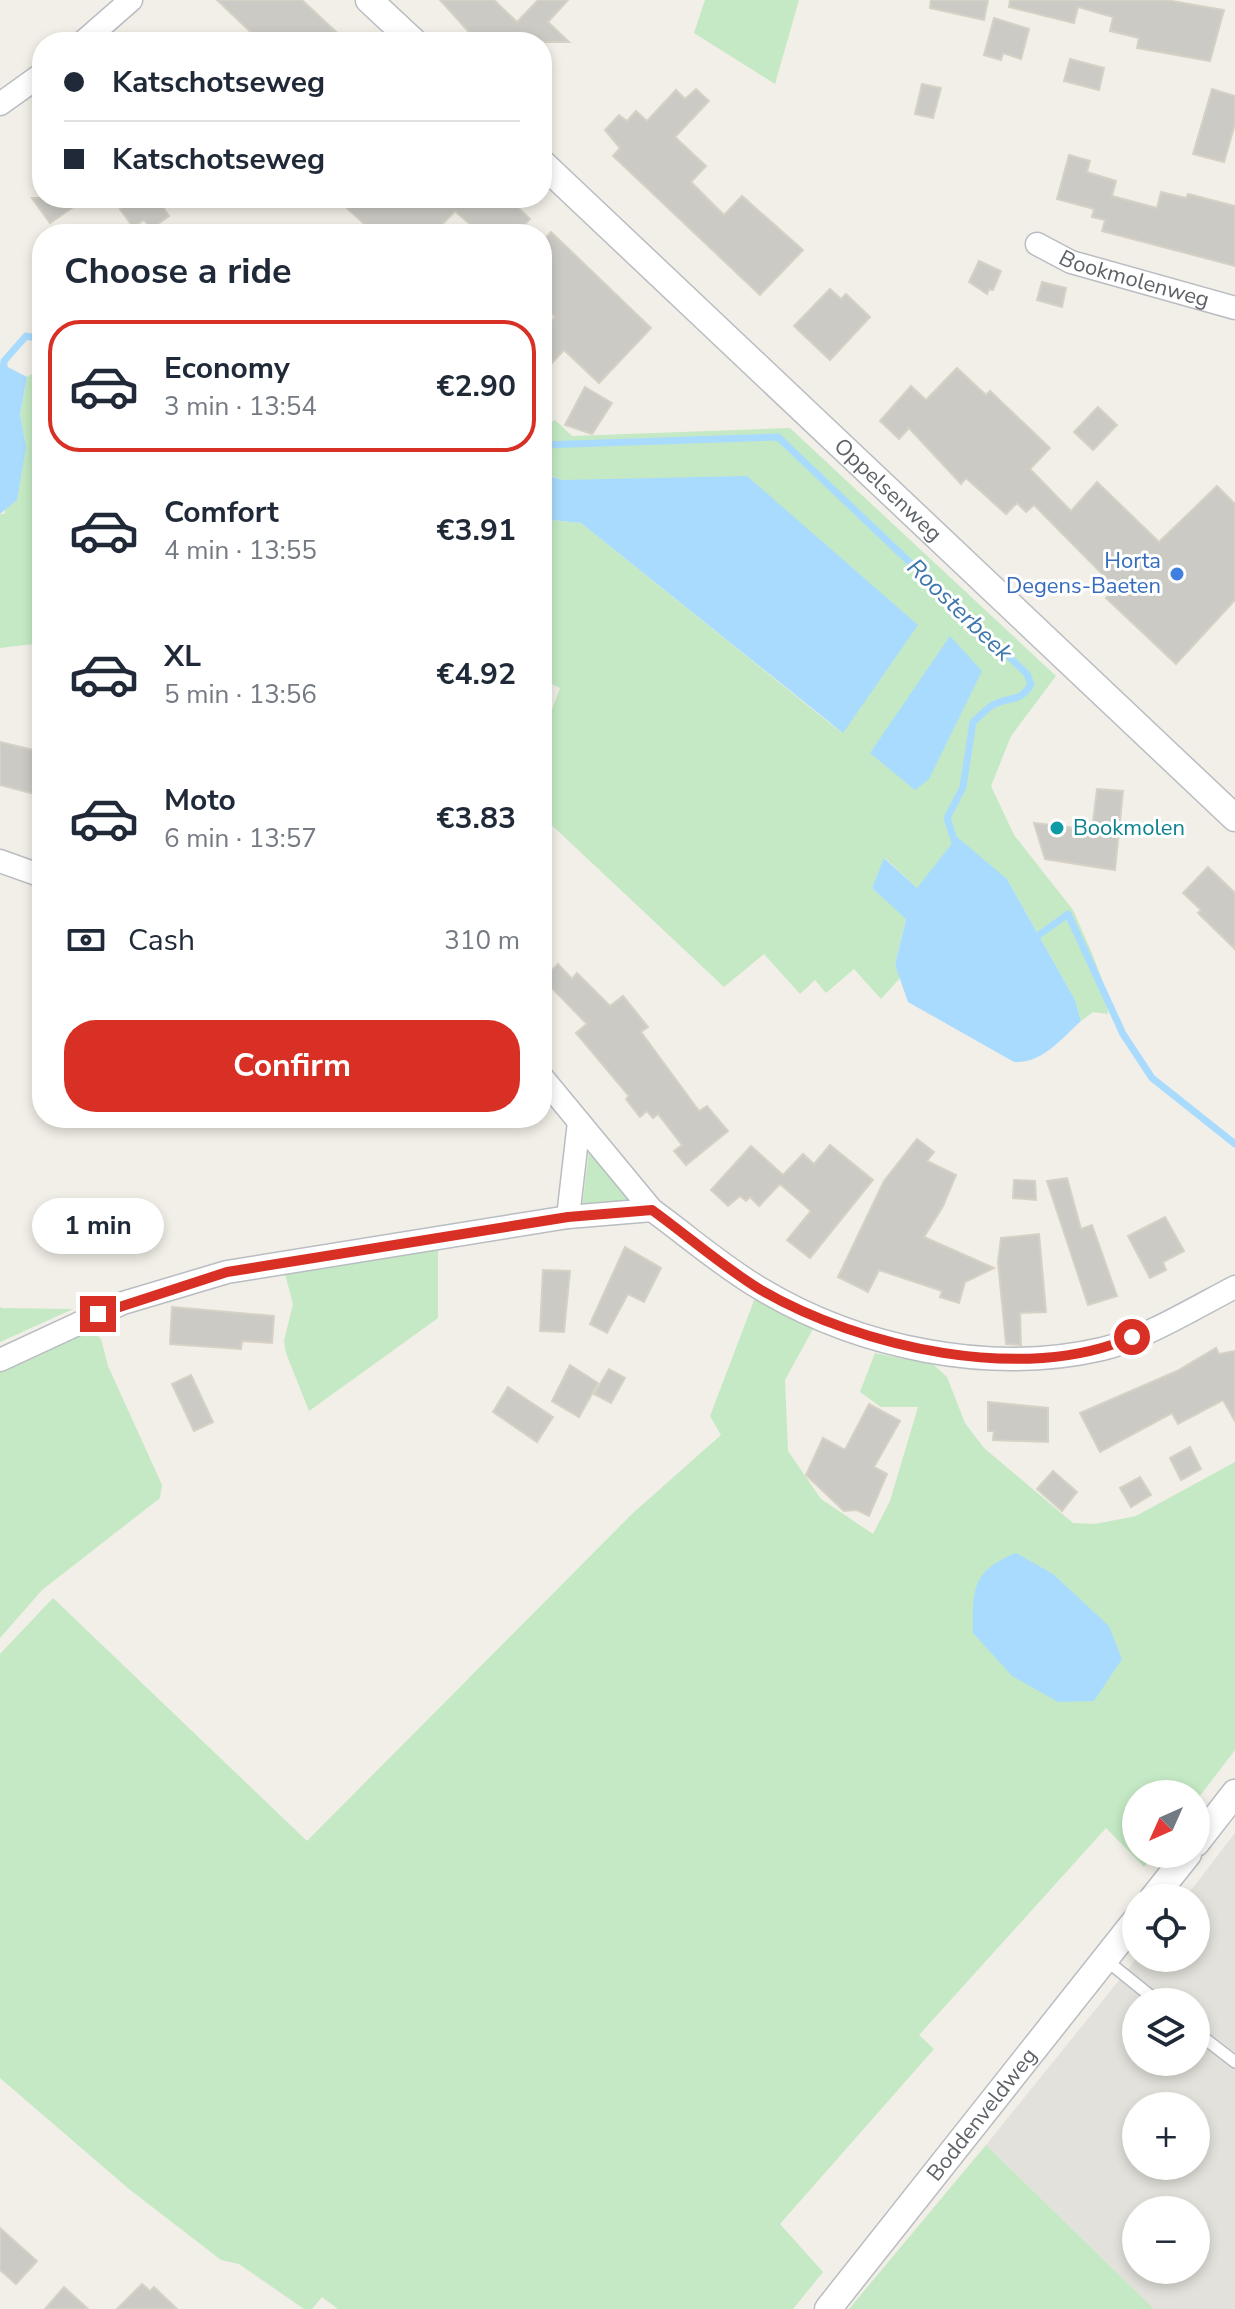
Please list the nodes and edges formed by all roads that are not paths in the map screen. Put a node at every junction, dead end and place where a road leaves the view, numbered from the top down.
1 (131, 0) edge
2 (369, 0) edge
3 (94, 32) edge
4 (403, 32) edge
5 (32, 81) edge
6 (0, 104) edge
7 (552, 172) edge
8 (1037, 244) dead end
9 (1235, 308) edge
10 (1235, 818) edge
11 (0, 861) edge
12 (32, 872) edge
13 (552, 1089) edge
14 (579, 1122) junction
15 (652, 1210) junction
16 (568, 1217) junction
17 (1235, 1287) edge
18 (0, 1360) edge
19 (1235, 1793) edge
20 (1210, 1825) edge
21 (1177, 1868) edge
22 (1164, 1884) edge
23 (1122, 1938) edge
24 (1105, 1960) junction
25 (1140, 1988) edge
26 (1210, 2043) edge
27 (1235, 2062) edge
28 (828, 2309) edge

1 - 3 street
2 - 4 street
5 - 6 street
7 - 10 street, Oppelsenweg
8 - 9 street, Bookmolenweg
11 - 12 street
13 - 14 street
14 - 15 street
14 - 16 street
15 - 16 street
15 - 17 street
16 - 18 street
19 - 20 street
21 - 22 street
23 - 24 street, Boddenveldweg
24 - 25 lane
24 - 28 street, Boddenveldweg
26 - 27 lane

